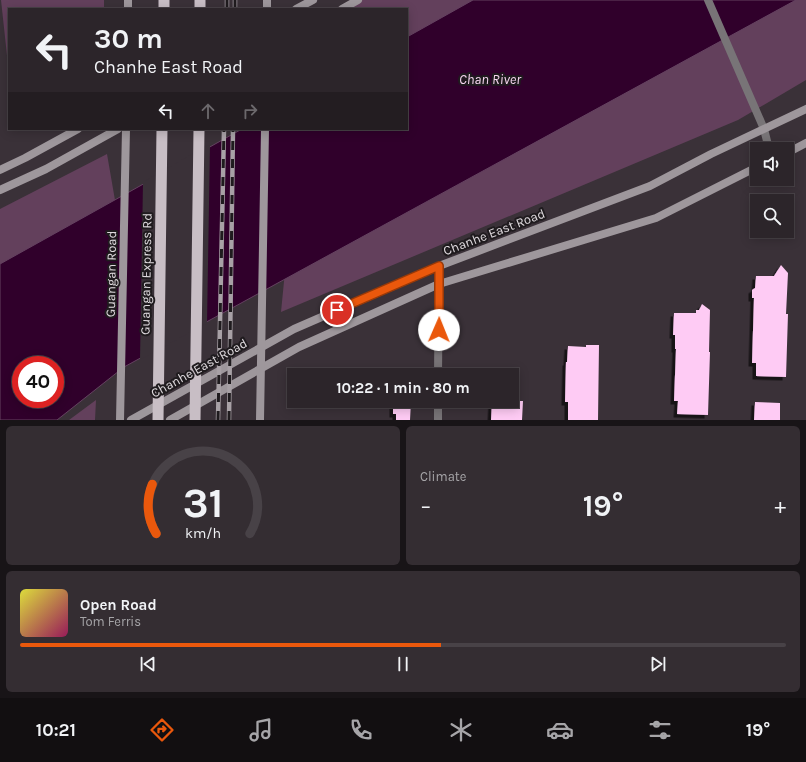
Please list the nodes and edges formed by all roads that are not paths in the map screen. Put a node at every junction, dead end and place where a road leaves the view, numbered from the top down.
1 (313, 0) edge
2 (358, 0) edge
3 (708, 0) edge
4 (298, 8) edge
5 (344, 8) edge
6 (806, 109) edge
7 (764, 129) junction
8 (76, 130) edge
9 (116, 130) edge
10 (126, 130) edge
11 (162, 130) edge
12 (199, 130) edge
13 (265, 130) edge
14 (767, 142) edge
15 (806, 143) edge
16 (794, 149) edge
17 (0, 170) edge
18 (750, 170) edge
19 (0, 190) edge
20 (439, 266) junction
21 (439, 284) junction
22 (438, 368) edge
23 (438, 408) edge
24 (120, 420) edge
25 (131, 420) edge
26 (158, 420) edge
27 (170, 420) edge
28 (195, 420) edge
29 (260, 420) edge
30 (438, 420) edge

1 - 4 main road
2 - 5 main road
3 - 7 street
6 - 7 main road, Chanhe East Road
7 - 14 street
7 - 20 main road, Chanhe East Road
8 - 17 main road
9 - 19 main road
10 - 24 main road, Guangan Road
11 - 26 highway, Guangan Express Rd, bridge
12 - 28 highway, bridge
13 - 29 main road, bridge
15 - 16 main road
18 - 21 main road
20 - 21 street
20 - 25 main road, Chanhe East Road
21 - 22 street
21 - 27 main road
23 - 30 street

